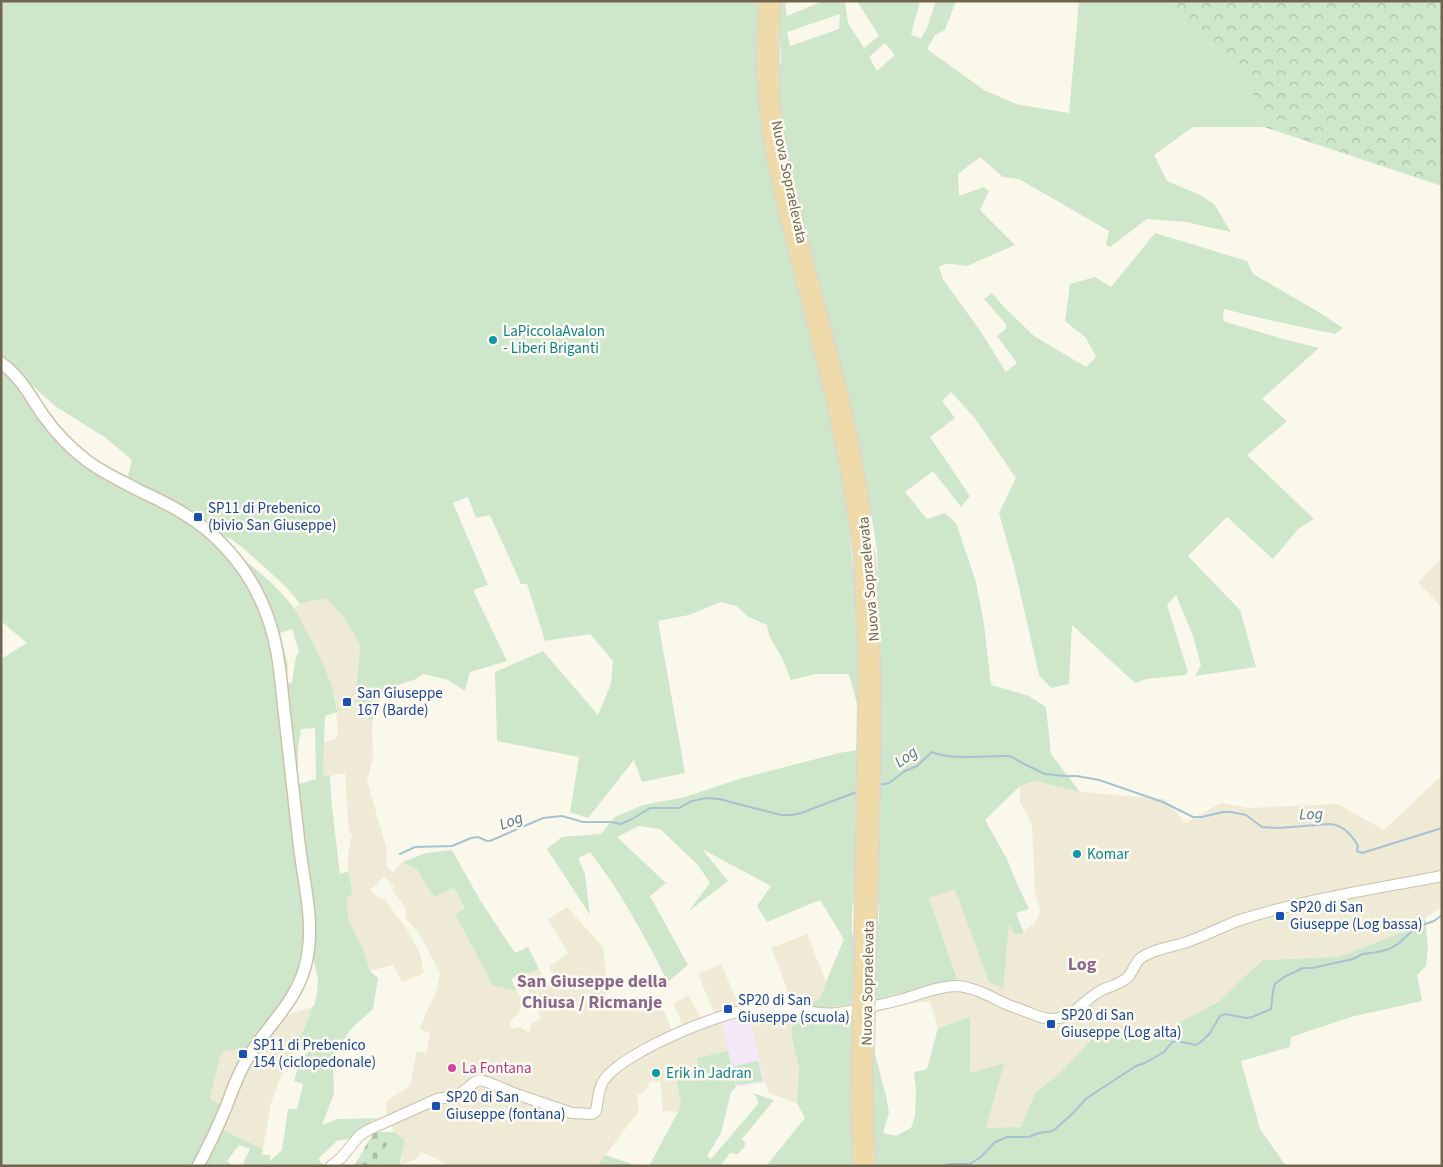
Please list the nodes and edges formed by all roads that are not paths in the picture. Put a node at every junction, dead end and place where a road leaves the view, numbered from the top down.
1 (765, 1) edge
2 (774, 1) edge
3 (794, 233) junction
4 (1, 363) edge
5 (1442, 876) edge
6 (864, 981) junction
7 (198, 1166) edge
8 (331, 1166) edge
9 (860, 1166) edge
10 (869, 1166) edge

1 - 3 highway, Nuova Sopraelevata
2 - 3 highway, Nuova Sopraelevata
3 - 6 highway, Nuova Sopraelevata
4 - 7 main road
5 - 8 street
6 - 9 highway, Nuova Sopraelevata, bridge
6 - 10 highway, Nuova Sopraelevata, bridge

